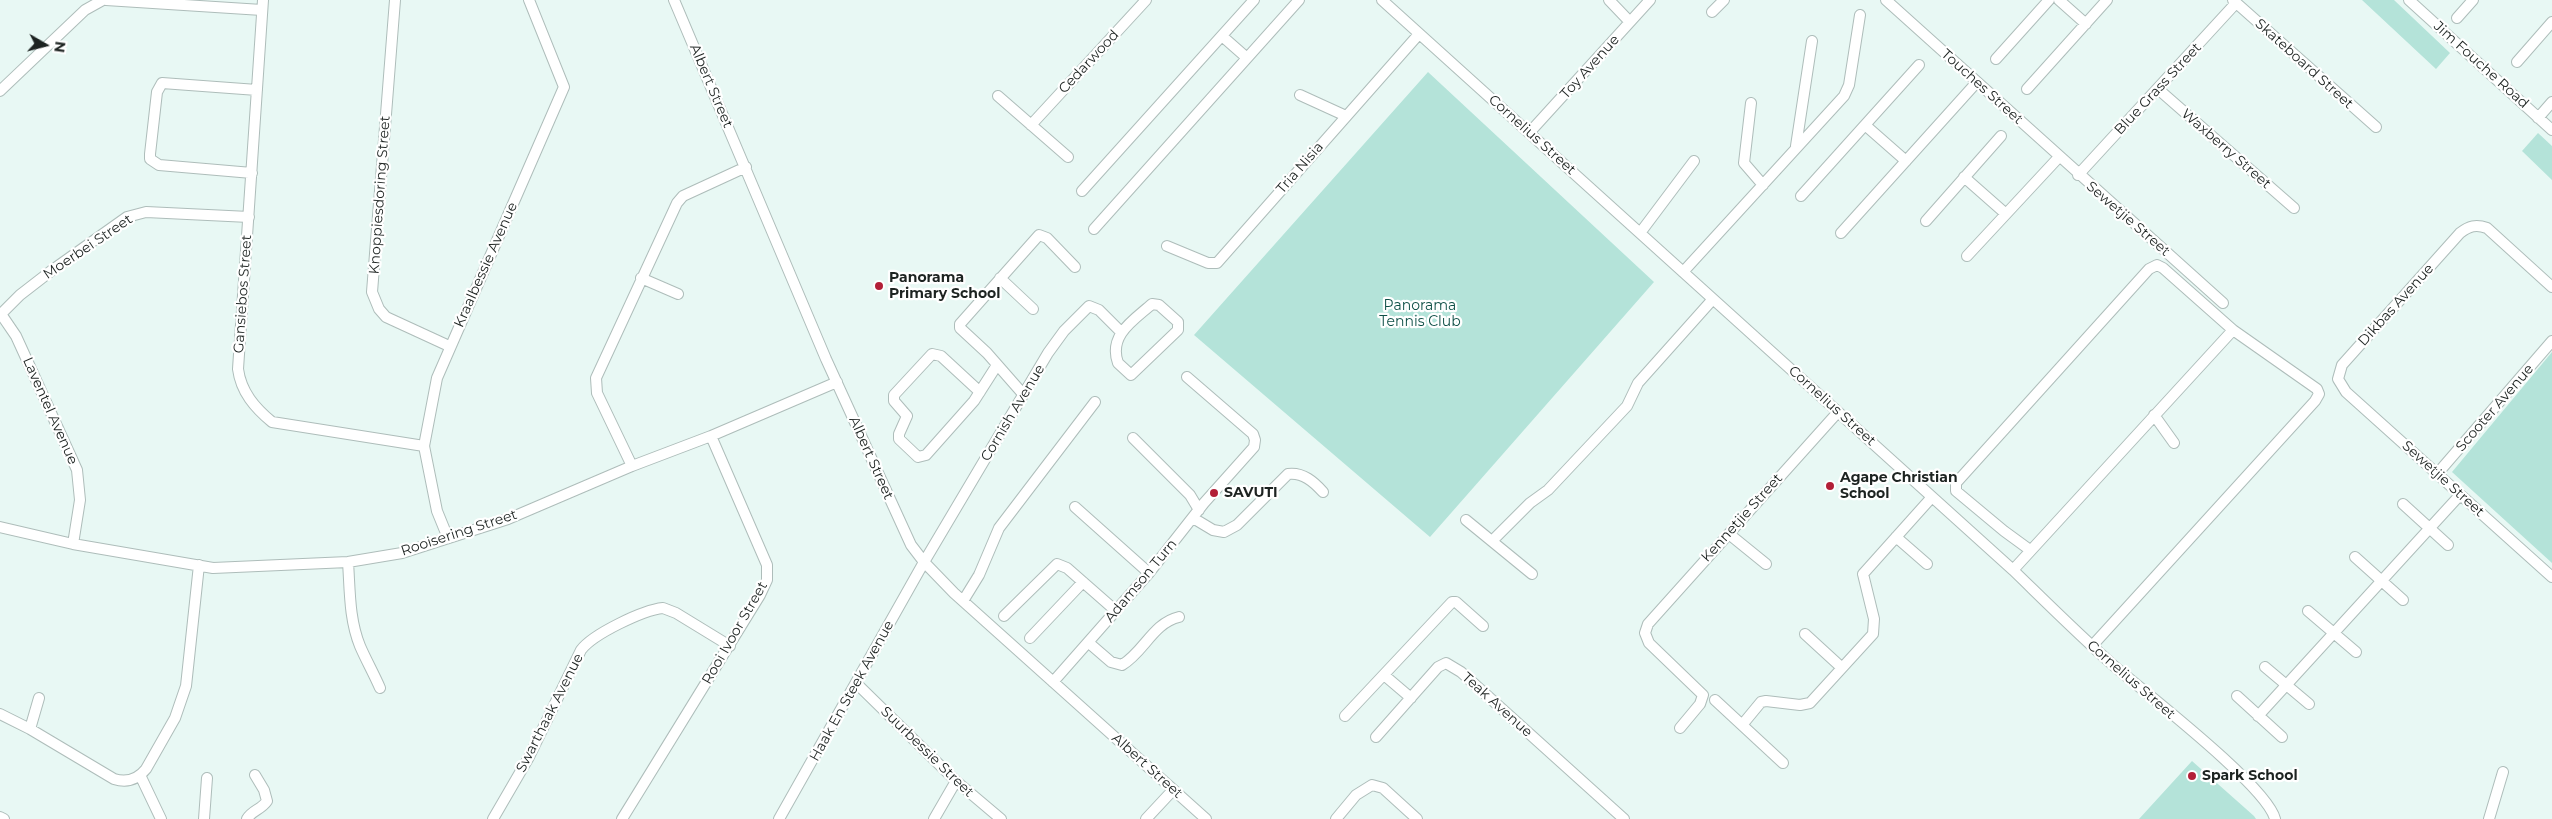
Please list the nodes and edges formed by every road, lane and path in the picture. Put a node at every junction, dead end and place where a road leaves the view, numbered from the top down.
1 (104, 0) edge
2 (395, 0) edge
3 (529, 0) edge
4 (674, 0) edge
5 (1146, 0) edge
6 (1254, 0) edge
7 (1299, 0) edge
8 (1382, 0) edge
9 (1609, 0) edge
10 (1650, 0) edge
11 (1724, 0) edge
12 (1886, 0) edge
13 (2049, 0) edge
14 (2059, 0) edge
15 (2107, 0) edge
16 (2409, 0) edge
17 (2473, 0) edge
18 (2235, 2) edge
19 (263, 5) edge
20 (1712, 12) dead end
21 (1860, 15) dead end
22 (2457, 18) dead end
23 (1630, 22) junction
24 (2552, 22) edge
25 (2086, 24) junction
26 (1419, 34) junction
27 (1222, 36) junction
28 (1812, 41) dead end
29 (1247, 58) junction
30 (1996, 59) dead end
31 (2517, 62) dead end
32 (1919, 65) dead end
33 (1978, 82) junction
34 (2027, 89) dead end
35 (257, 90) junction
36 (2158, 90) junction
37 (0, 91) edge
38 (1300, 95) dead end
39 (998, 96) dead end
40 (2552, 102) edge
41 (1751, 103) dead end
42 (1346, 116) junction
43 (2538, 118) junction
44 (1031, 125) junction
45 (1865, 125) junction
46 (2376, 128) dead end
47 (2552, 130) edge
48 (1529, 133) junction
49 (2001, 136) dead end
50 (1796, 146) junction
51 (1068, 157) dead end
52 (2059, 157) junction
53 (1694, 161) dead end
54 (1906, 161) junction
55 (746, 167) junction
56 (252, 173) junction
57 (2078, 175) junction
58 (1964, 177) junction
59 (1763, 185) junction
60 (1082, 191) dead end
61 (1800, 196) dead end
62 (2294, 208) dead end
63 (2006, 214) junction
64 (249, 217) junction
65 (1926, 220) dead end
66 (1094, 229) dead end
67 (1640, 233) junction
68 (1841, 233) dead end
69 (1167, 246) dead end
70 (1966, 256) dead end
71 (1075, 267) dead end
72 (1683, 272) junction
73 (641, 278) junction
74 (1000, 278) junction
75 (2552, 287) edge
76 (678, 294) dead end
77 (1713, 299) junction
78 (2223, 303) dead end
79 (1033, 309) dead end
80 (0, 315) edge
81 (2233, 330) junction
82 (1120, 332) junction
83 (2552, 341) edge
84 (449, 346) junction
85 (997, 365) junction
86 (1187, 377) dead end
87 (2338, 379) joint
88 (837, 382) junction
89 (980, 392) junction
90 (1023, 394) junction
91 (1095, 402) dead end
92 (1838, 412) junction
93 (2154, 415) junction
94 (712, 436) junction
95 (1133, 438) dead end
96 (2174, 443) dead end
97 (424, 446) junction
98 (632, 466) junction
99 (2437, 474) junction
100 (1324, 492) dead end
101 (2460, 495) junction
102 (1932, 497) junction
103 (2403, 504) dead end
104 (1075, 507) dead end
105 (1199, 510) junction
106 (1466, 520) dead end
107 (0, 527) edge
108 (2430, 528) junction
109 (1729, 534) junction
110 (1896, 537) junction
111 (448, 538) junction
112 (1492, 541) junction
113 (73, 544) junction
114 (2448, 544) dead end
115 (2030, 550) junction
116 (2355, 557) dead end
117 (348, 562) junction
118 (924, 562) junction
119 (1766, 564) dead end
120 (1927, 564) dead end
121 (199, 565) junction
122 (2013, 570) junction
123 (1149, 574) junction
124 (1532, 574) dead end
125 (2552, 577) edge
126 (2382, 580) junction
127 (1083, 582) junction
128 (2403, 600) dead end
129 (963, 601) junction
130 (2308, 610) dead end
131 (1116, 611) junction
132 (1004, 616) dead end
133 (1179, 617) dead end
134 (1483, 626) dead end
135 (2334, 633) junction
136 (1805, 634) dead end
137 (1030, 638) dead end
138 (1089, 643) junction
139 (730, 646) junction
140 (2092, 646) junction
141 (2356, 652) dead end
142 (1841, 667) junction
143 (2265, 667) dead end
144 (1384, 675) junction
145 (1053, 682) junction
146 (856, 683) junction
147 (2286, 685) junction
148 (380, 688) dead end
149 (2237, 696) dead end
150 (39, 698) dead end
151 (1411, 698) junction
152 (1715, 700) dead end
153 (2308, 704) dead end
154 (0, 714) edge
155 (1345, 716) dead end
156 (2258, 716) junction
157 (1742, 725) junction
158 (1680, 728) dead end
159 (30, 729) junction
160 (1376, 737) dead end
161 (2282, 737) dead end
162 (1783, 763) dead end
163 (2503, 772) dead end
164 (140, 775) junction
165 (255, 775) dead end
166 (207, 778) dead end
167 (956, 781) junction
168 (1173, 790) junction
169 (0, 817) edge
170 (4, 819) edge
171 (161, 819) edge
172 (204, 819) edge
173 (247, 819) edge
174 (493, 819) edge
175 (622, 819) edge
176 (779, 819) edge
177 (934, 819) edge
178 (1001, 819) edge
179 (1146, 819) edge
180 (1206, 819) edge
181 (1336, 819) edge
182 (1417, 819) edge
183 (1624, 819) edge
184 (2275, 819) edge
185 (2489, 819) edge

1 - 19 street
1 - 37 street
2 - 84 street, Knoppiesdoring Street
3 - 84 street, Kraalbessie Avenue
4 - 55 street, Albert Street
5 - 44 street, Cedarwood
6 - 27 street
7 - 29 street
8 - 26 street, Cornelius Street
9 - 23 street
10 - 23 street, Toy Avenue
11 - 20 street
12 - 33 street, Touches Street
13 - 30 street
14 - 25 street
15 - 25 street
16 - 43 street, Jim Fouche Road
17 - 22 street
18 - 36 street, Blue Grass Street
18 - 46 street, Skateboard Street
19 - 35 street, Gansiebos Street
21 - 50 street
23 - 48 street, Toy Avenue
24 - 31 street
25 - 34 street
26 - 42 street, Tria Nisia
26 - 48 street, Cornelius Street
27 - 29 street
27 - 60 street
28 - 50 street
29 - 66 street
32 - 45 street
33 - 52 street, Touches Street
33 - 54 street
35 - 56 street, Gansiebos Street
35 - 56 street
36 - 57 street, Blue Grass Street
36 - 62 street, Waxberry Street
38 - 42 street
39 - 44 street
40 - 43 street
41 - 59 street
42 - 69 street, Tria Nisia
43 - 47 street, Jim Fouche Road
44 - 51 street
45 - 54 street
45 - 61 street
48 - 67 street, Cornelius Street
49 - 58 street
50 - 59 street
52 - 57 street, Touches Street
52 - 63 street
53 - 67 street
54 - 68 street
55 - 73 street
55 - 88 street, Albert Street
56 - 64 street, Gansiebos Street
57 - 78 street, Sewetjie Street
58 - 63 street
58 - 65 street
59 - 72 street
63 - 70 street
64 - 80 street, Moerbei Street
64 - 97 street, Gansiebos Street
67 - 72 street, Cornelius Street
71 - 74 street
72 - 77 street, Cornelius Street
73 - 76 street
73 - 98 street
74 - 79 street
74 - 85 street
75 - 87 street, Dikbas Avenue
77 - 92 street, Cornelius Street
77 - 112 street
80 - 113 street, Laventel Avenue
81 - 93 street
81 - 115 street
81 - 140 street
82 - 82 street
82 - 90 street, Cornish Avenue
83 - 99 street, Scooter Avenue
84 - 97 street, Kraalbessie Avenue
85 - 89 street
85 - 90 street
86 - 105 street, Adamson Turn
87 - 99 street, Sewetjie Street
88 - 94 street, Rooisering Street
88 - 118 street, Albert Street
89 - 89 street
90 - 118 street, Cornish Avenue
91 - 129 street
92 - 102 street, Cornelius Street
92 - 109 street, Kennetjie Street
93 - 96 street
93 - 115 street
94 - 98 street, Rooisering Street
94 - 139 street, Rooi Ivoor Street
95 - 105 street
97 - 111 street, Kraalbessie Avenue
98 - 111 street, Rooisering Street
99 - 101 street, Sewetjie Street
100 - 105 street
101 - 108 street
101 - 125 street, Sewetjie Street
102 - 110 street
102 - 122 street, Cornelius Street
103 - 108 street
104 - 123 street
105 - 123 street, Adamson Turn
106 - 112 street
107 - 113 street, Rooisering Street
108 - 114 street
108 - 126 street
109 - 119 street
109 - 158 street, Kennetjie Street
110 - 120 street
110 - 142 street
111 - 117 street, Rooisering Street
112 - 124 street
113 - 121 street, Rooisering Street
115 - 122 street
116 - 126 street
117 - 121 street, Rooisering Street
117 - 148 street
118 - 129 street, Albert Street
118 - 146 street, Haak En Steek Avenue
121 - 164 street
122 - 140 street, Cornelius Street
123 - 131 street, Adamson Turn
126 - 128 street
126 - 135 street
127 - 131 street
127 - 132 street
127 - 137 street
129 - 145 street, Albert Street
130 - 135 street
131 - 138 street, Adamson Turn
133 - 138 street
134 - 144 street
135 - 141 street
135 - 147 street
136 - 142 street
138 - 145 street, Adamson Turn
139 - 174 street, Swarthaak Avenue
139 - 175 street, Rooi Ivoor Street
140 - 184 street, Cornelius Street
142 - 157 street
143 - 147 street
144 - 151 street
144 - 155 street
145 - 168 street, Albert Street
146 - 167 street, Suurbessie Street
146 - 176 street, Haak En Steek Avenue
147 - 153 street
147 - 156 street
149 - 156 street
150 - 159 street
151 - 160 street, Teak Avenue
151 - 183 street, Teak Avenue
152 - 157 street
154 - 159 street
156 - 161 street
157 - 162 street
159 - 164 street
163 - 185 street
164 - 171 street
165 - 173 street
166 - 172 street
167 - 177 street
167 - 178 street, Suurbessie Street
168 - 179 street
168 - 180 street, Albert Street
169 - 170 street
181 - 182 street

